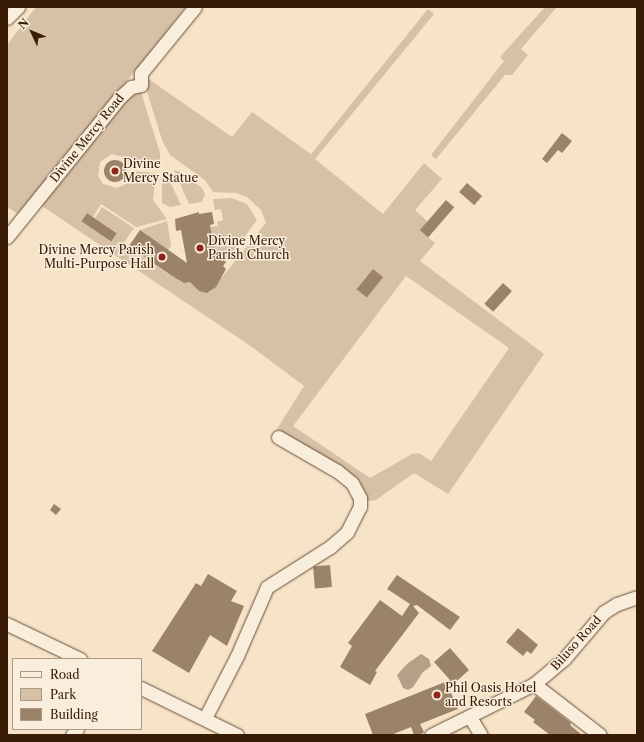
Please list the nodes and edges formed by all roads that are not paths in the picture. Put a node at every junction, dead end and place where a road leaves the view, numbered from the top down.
1 (18, 7) edge
2 (195, 7) edge
3 (7, 18) edge
4 (7, 237) edge
5 (278, 437) dead end
6 (637, 598) edge
7 (7, 624) edge
8 (78, 658) edge
9 (534, 684) junction
10 (142, 688) edge
11 (470, 717) junction
12 (205, 718) junction
13 (237, 735) edge
14 (431, 735) edge
15 (481, 735) edge
16 (600, 735) edge

1 - 3 street
2 - 4 street, Divine Mercy Road
5 - 12 street
6 - 9 street, Biluso Road
7 - 8 street
9 - 11 street, Biluso Road
9 - 16 street
10 - 12 street
11 - 14 street, Biluso Road
11 - 15 street
12 - 13 street

